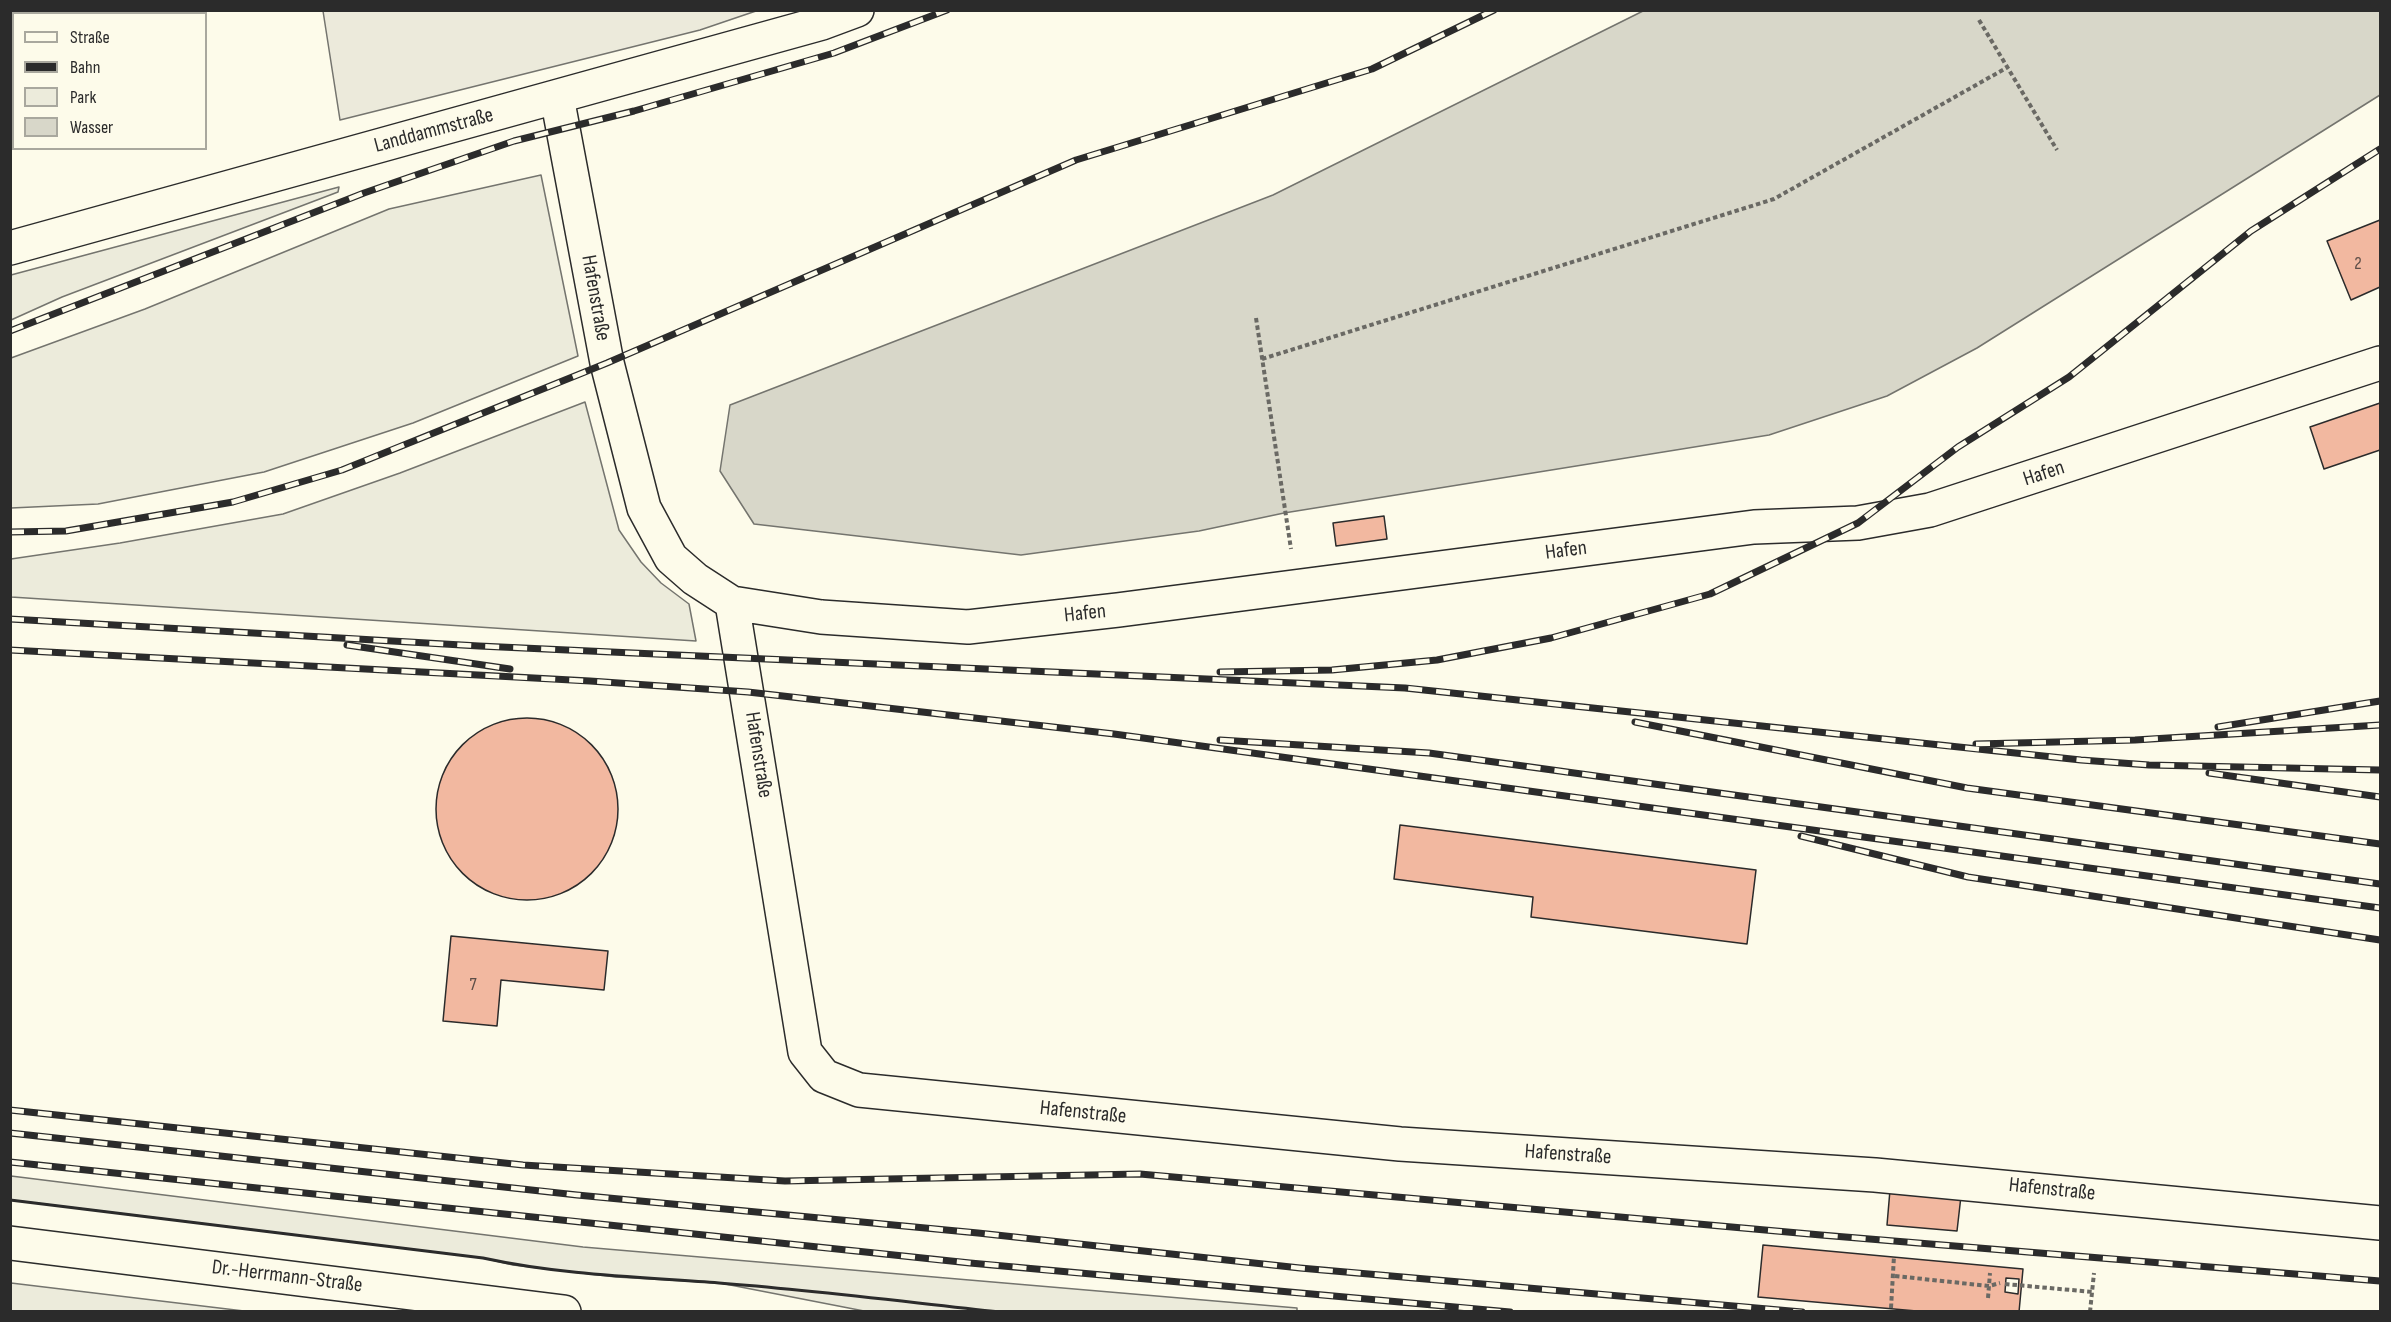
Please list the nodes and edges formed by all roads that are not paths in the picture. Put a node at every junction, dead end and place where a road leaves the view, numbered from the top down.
1 (857, 10) edge
2 (558, 97) junction
3 (10, 248) edge
4 (2380, 363) edge
5 (732, 603) junction
6 (2380, 1222) edge
7 (10, 1243) edge
8 (564, 1311) edge

1 - 2 street, Landdammstraße
2 - 3 street, Landdammstraße
2 - 5 street, Hafenstraße
4 - 5 street, Hafen
5 - 6 street, Hafenstraße
7 - 8 street, Dr.-Herrmann-Straße

